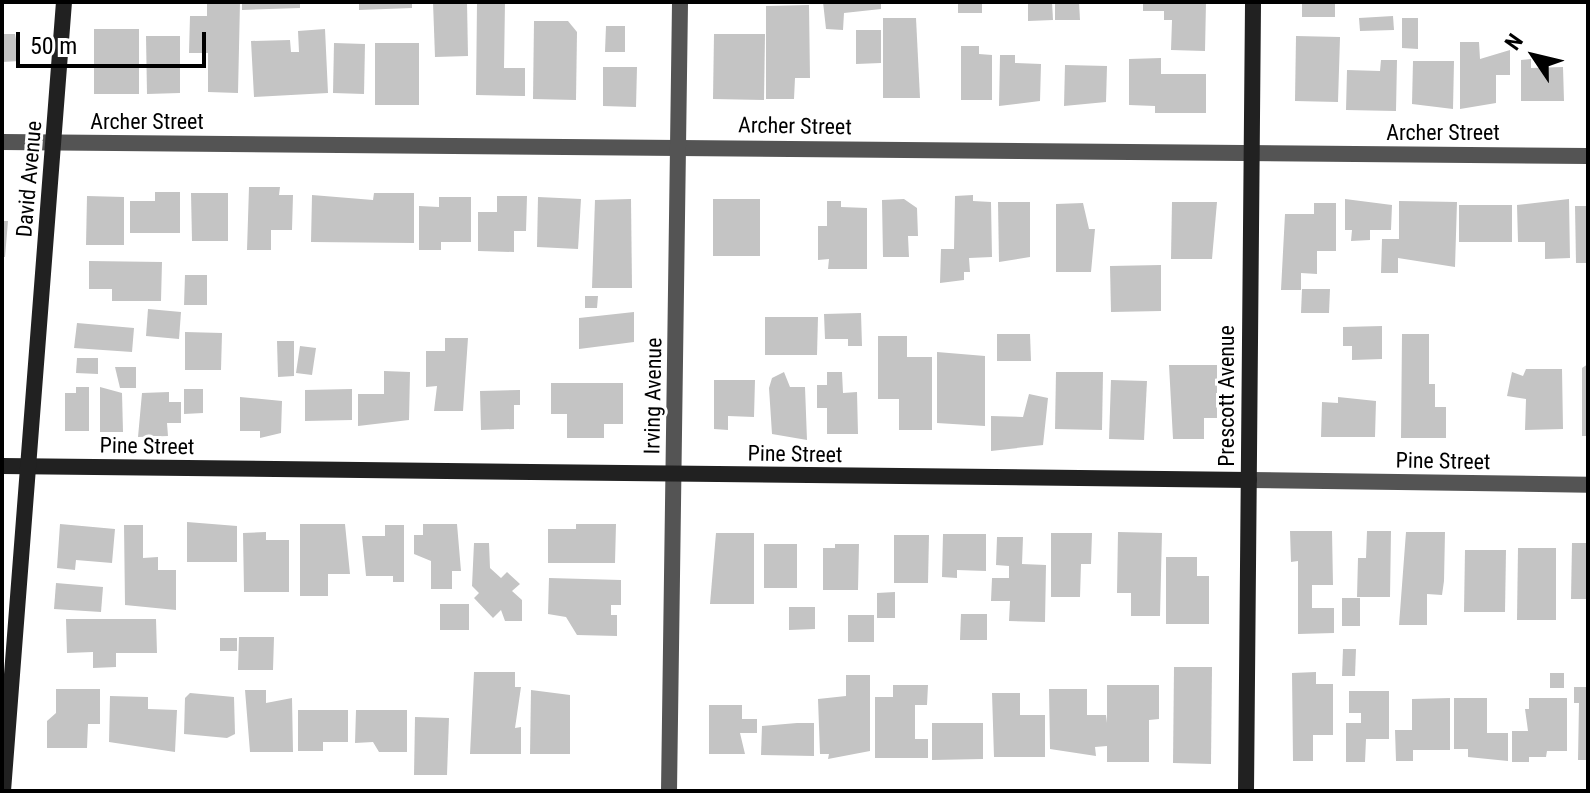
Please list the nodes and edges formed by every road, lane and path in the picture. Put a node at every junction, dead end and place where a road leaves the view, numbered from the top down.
1 (64, 2) edge
2 (680, 2) edge
3 (1253, 2) edge
4 (2, 142) edge
5 (54, 143) junction
6 (679, 147) junction
7 (1251, 154) junction
8 (1588, 156) edge
9 (2, 466) edge
10 (27, 467) junction
11 (673, 475) junction
12 (1249, 480) junction
13 (1588, 485) edge
14 (3, 791) edge
15 (669, 791) edge
16 (1246, 791) edge

1 - 5 street, David Avenue
2 - 6 street, Irving Avenue
3 - 7 street, Prescott Avenue
4 - 5 street, Archer Street
5 - 6 street, Archer Street
5 - 10 street, David Avenue
6 - 7 street, Archer Street
6 - 11 street, Irving Avenue
7 - 8 street, Archer Street
7 - 12 street, Prescott Avenue
9 - 10 street, Pine Street
10 - 11 street, Pine Street
10 - 14 street, David Avenue
11 - 12 street, Pine Street
11 - 15 street, Irving Avenue
12 - 13 street, Pine Street
12 - 16 street, Prescott Avenue

